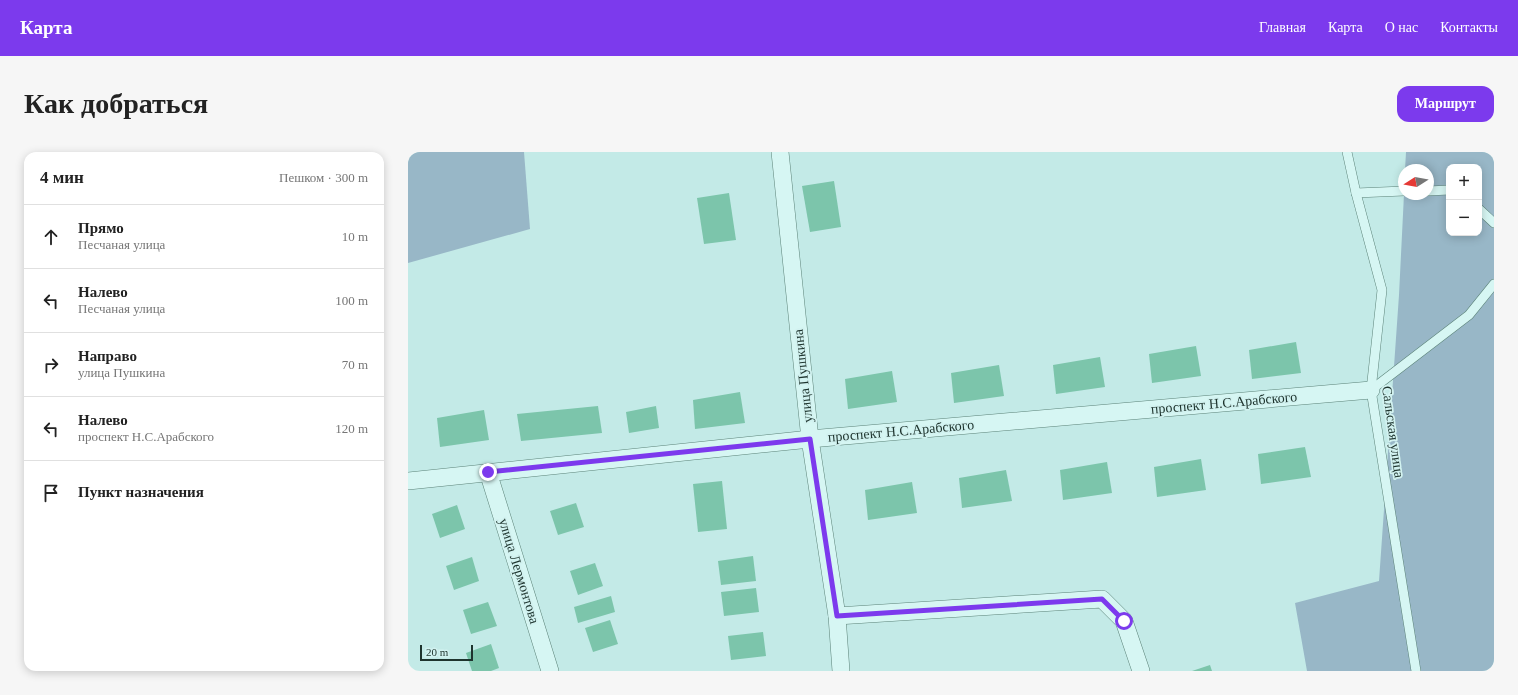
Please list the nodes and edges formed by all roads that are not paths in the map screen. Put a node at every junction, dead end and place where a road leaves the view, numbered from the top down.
1 (780, 152) edge
2 (1347, 152) edge
3 (1446, 190) edge
4 (1434, 191) edge
5 (1398, 192) edge
6 (1356, 193) junction
7 (1482, 212) edge
8 (1494, 223) edge
9 (1494, 284) edge
10 (1371, 390) junction
11 (810, 439) junction
12 (488, 472) junction
13 (408, 481) edge
14 (837, 616) junction
15 (550, 671) edge
16 (841, 671) edge
17 (1141, 671) edge
18 (1416, 671) edge

1 - 11 street, улица Пушкина
2 - 6 lane, Сальская улица
3 - 4 lane
5 - 6 lane
6 - 10 lane, Сальская улица
7 - 8 lane
9 - 10 lane
10 - 11 street, проспект Н.С.Арабского
10 - 18 lane, Сальская улица
11 - 12 street, проспект Н.С.Арабского
11 - 14 street, улица Пушкина
12 - 13 street, проспект Н.С.Арабского
12 - 15 street, улица Лермонтова
14 - 16 street, улица Пушкина
14 - 17 street

